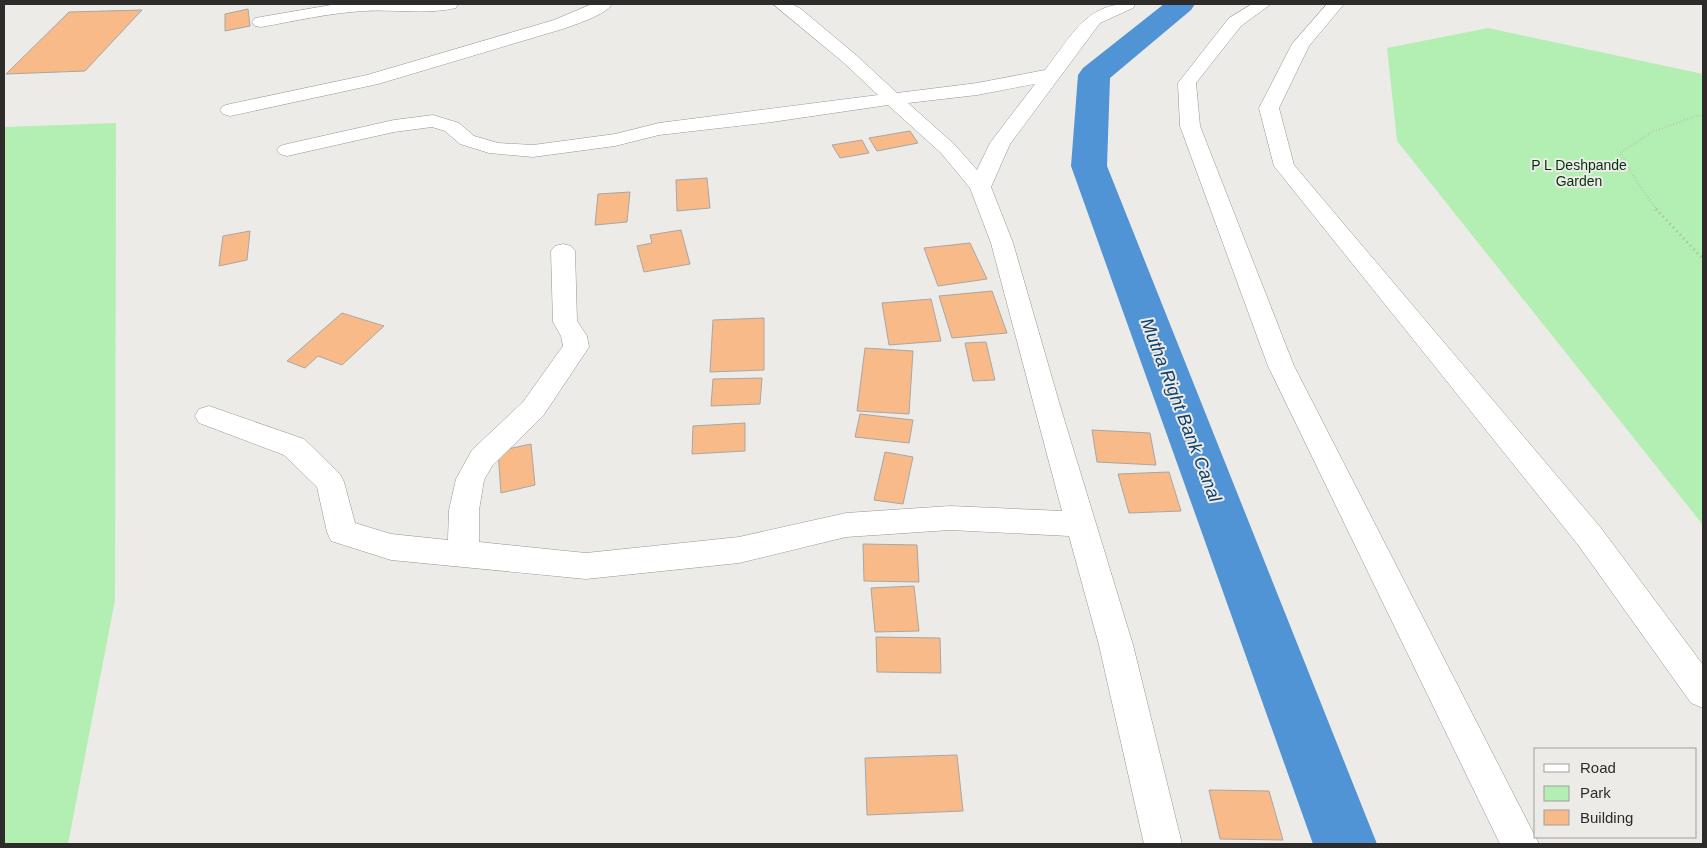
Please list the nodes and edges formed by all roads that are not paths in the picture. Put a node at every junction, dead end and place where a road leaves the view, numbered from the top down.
1 (450, 4) edge
2 (604, 4) edge
3 (780, 4) edge
4 (1126, 4) edge
5 (1263, 4) edge
6 (1336, 4) edge
7 (262, 22) dead end
8 (1051, 74) junction
9 (892, 98) junction
10 (230, 110) dead end
11 (287, 150) dead end
12 (980, 188) junction
13 (563, 251) dead end
14 (209, 416) dead end
15 (1081, 524) junction
16 (463, 554) junction
17 (1703, 692) edge
18 (1163, 844) edge
19 (1520, 844) edge

1 - 7 street
2 - 10 street
3 - 9 street
4 - 8 street
5 - 19 street
6 - 17 street
8 - 9 street
8 - 12 street
9 - 11 street
9 - 12 street
12 - 15 street
13 - 16 street
14 - 16 street
15 - 16 street
15 - 18 street

